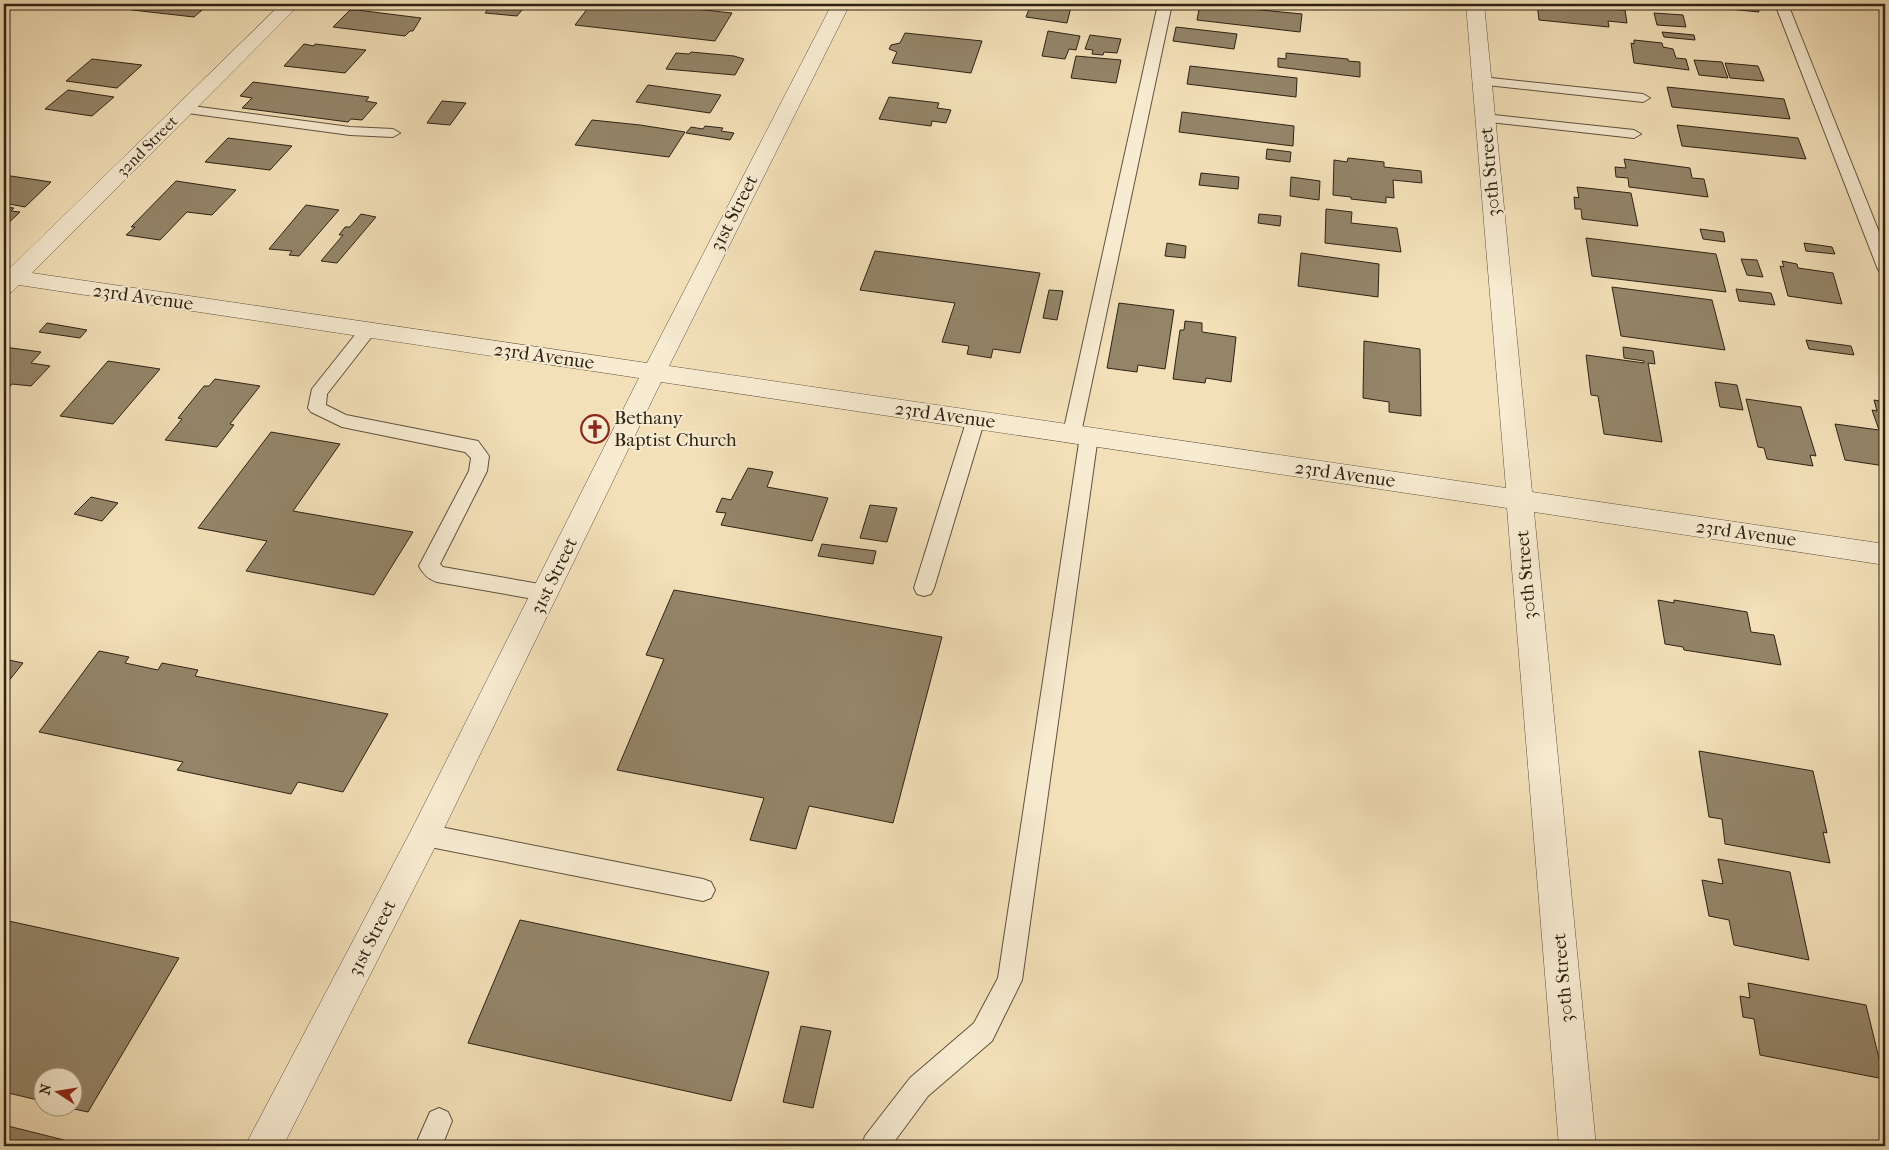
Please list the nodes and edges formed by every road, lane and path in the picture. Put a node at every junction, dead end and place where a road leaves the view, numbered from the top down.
1 (291, 4) edge
2 (841, 4) edge
3 (1165, 4) edge
4 (1475, 4) edge
5 (1781, 4) edge
6 (1482, 81) junction
7 (1643, 98) dead end
8 (185, 109) junction
9 (1485, 118) junction
10 (393, 133) dead end
11 (1634, 134) dead end
12 (1885, 267) edge
13 (7, 280) edge
14 (368, 330) junction
15 (654, 372) junction
16 (976, 419) junction
17 (1081, 435) junction
18 (1520, 500) junction
19 (1885, 554) edge
20 (924, 588) dead end
21 (545, 593) junction
22 (425, 835) junction
23 (703, 890) dead end
24 (439, 1121) dead end
25 (263, 1146) edge
26 (428, 1146) edge
27 (875, 1146) edge
28 (1578, 1146) edge

1 - 8 street, 32nd Street
2 - 15 street, 31st Street
3 - 17 lane
4 - 6 street, 30th Street
5 - 12 lane
6 - 7 lane
6 - 9 street, 30th Street
8 - 10 lane
8 - 13 street, 32nd Street
9 - 11 lane
9 - 18 street, 30th Street
13 - 14 street, 23rd Avenue
14 - 15 street, 23rd Avenue
14 - 21 lane
15 - 16 street, 23rd Avenue
15 - 21 street, 31st Street
16 - 17 street, 23rd Avenue
16 - 20 lane
17 - 18 street, 23rd Avenue
17 - 27 lane
18 - 19 street, 23rd Avenue
18 - 28 street, 30th Street
21 - 22 street, 31st Street
22 - 23 lane
22 - 25 street, 31st Street
24 - 26 lane

